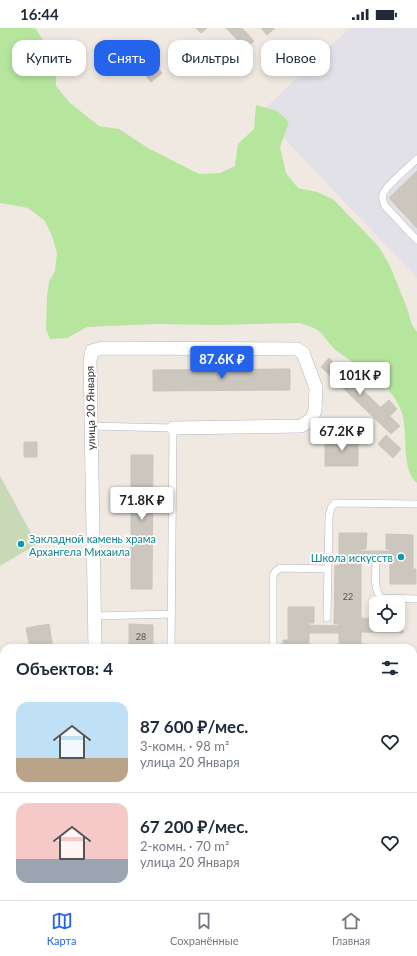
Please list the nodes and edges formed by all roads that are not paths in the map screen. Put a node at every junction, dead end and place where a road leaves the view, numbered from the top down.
1 (417, 159) edge
2 (417, 240) edge
3 (90, 426) junction
4 (173, 428) junction
5 (417, 504) edge
6 (376, 562) dead end
7 (328, 569) junction
8 (417, 599) edge
9 (172, 614) junction
10 (95, 616) junction
11 (327, 618) dead end
12 (95, 644) edge
13 (171, 644) edge
14 (273, 644) edge

1 - 2 lane
3 - 4 lane
3 - 4 street, улица 20 Января
3 - 10 street, улица 20 Января
4 - 9 lane
5 - 7 lane
6 - 8 lane
7 - 11 lane
7 - 14 lane
9 - 10 lane
9 - 13 lane
10 - 12 street, улица 20 Января

